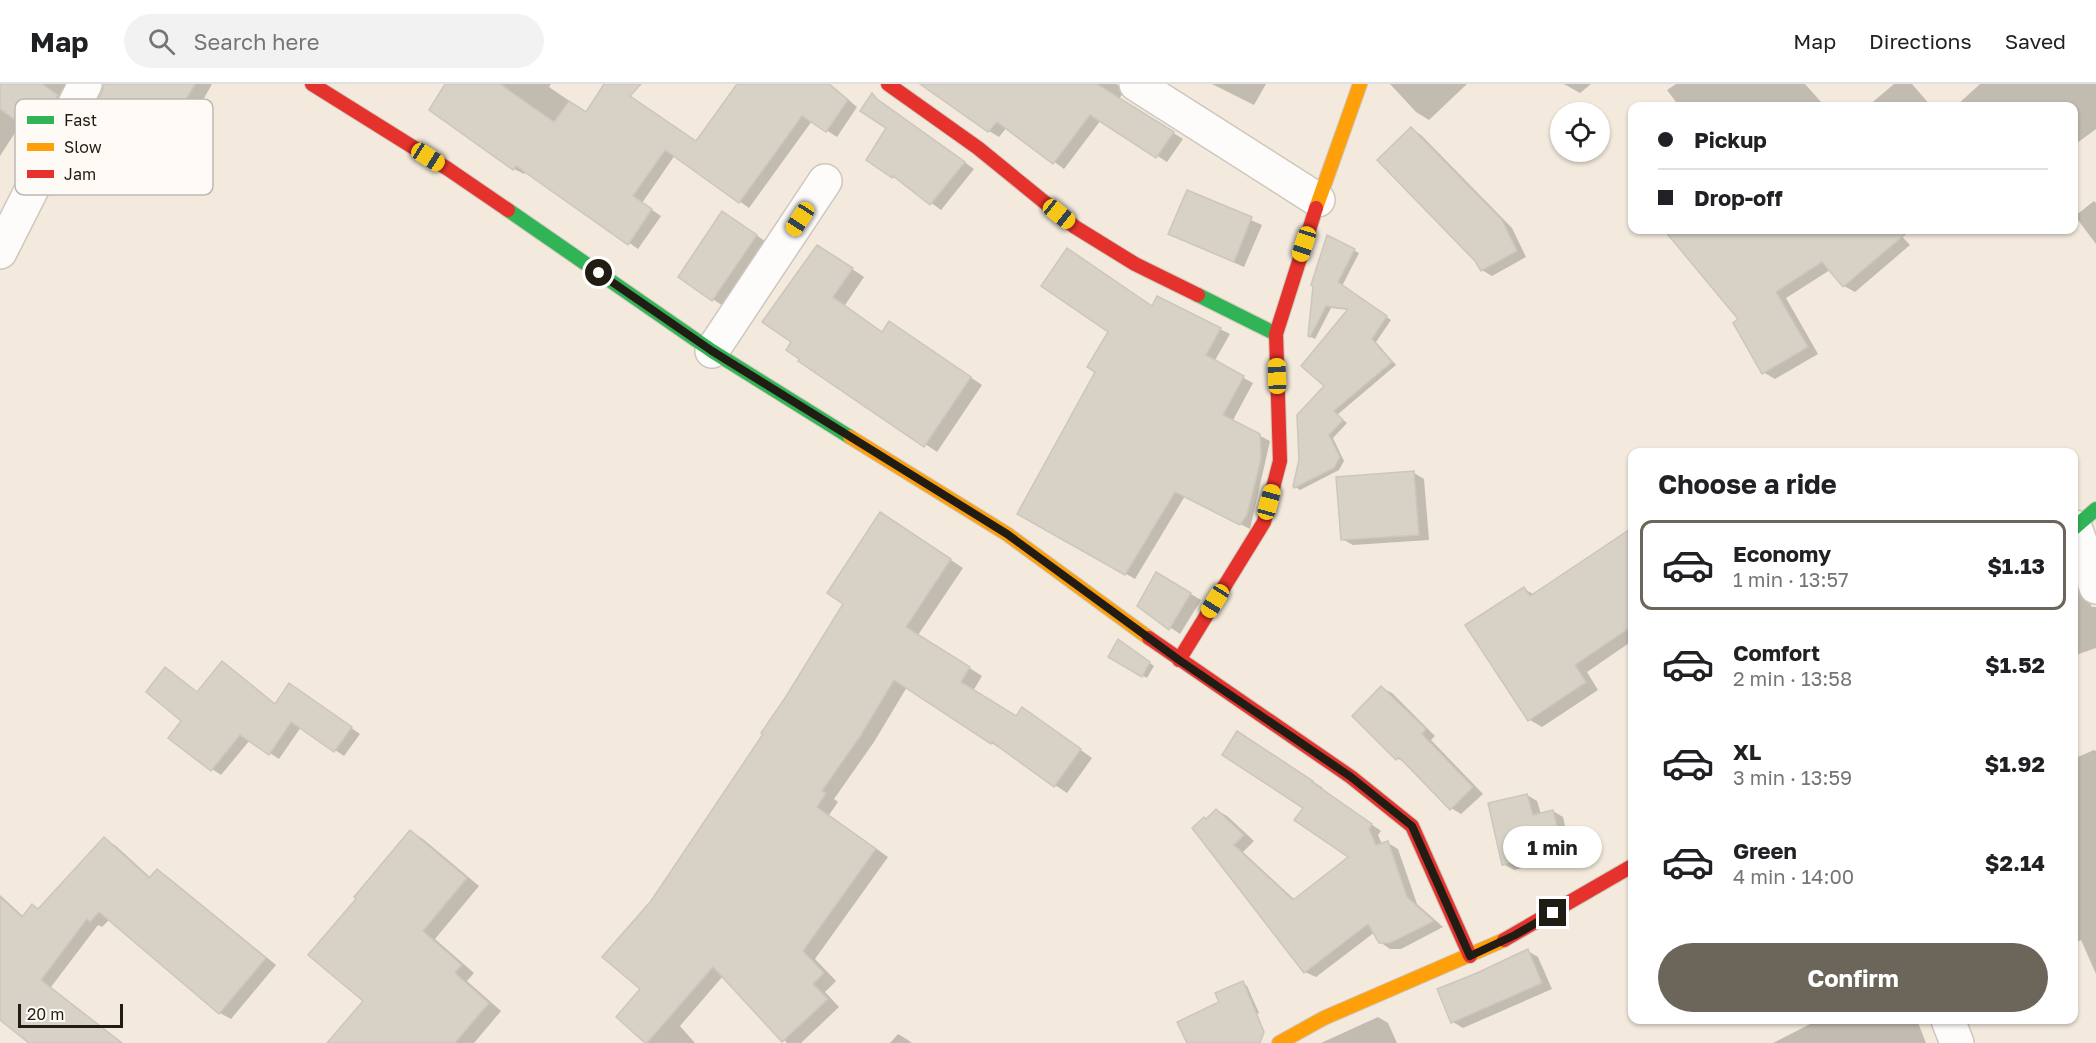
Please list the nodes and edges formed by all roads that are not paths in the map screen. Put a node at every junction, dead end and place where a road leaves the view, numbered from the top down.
1 (85, 84) edge
2 (312, 84) edge
3 (888, 84) edge
4 (1136, 84) edge
5 (1360, 84) edge
6 (77, 99) edge
7 (825, 181) dead end
8 (29, 195) edge
9 (1318, 200) junction
10 (0, 252) edge
11 (1276, 334) junction
12 (712, 351) junction
13 (2081, 522) edge
14 (2096, 587) edge
15 (1179, 660) junction
16 (1628, 868) edge
17 (1470, 956) junction
18 (1950, 1024) edge
19 (1279, 1043) edge
20 (1957, 1043) edge

1 - 6 street
2 - 12 street
3 - 11 street
4 - 9 street
5 - 9 street
7 - 12 street
8 - 10 street
9 - 11 street
11 - 15 street
12 - 15 street
13 - 14 street
15 - 17 street
16 - 17 street
17 - 19 street
18 - 20 street

